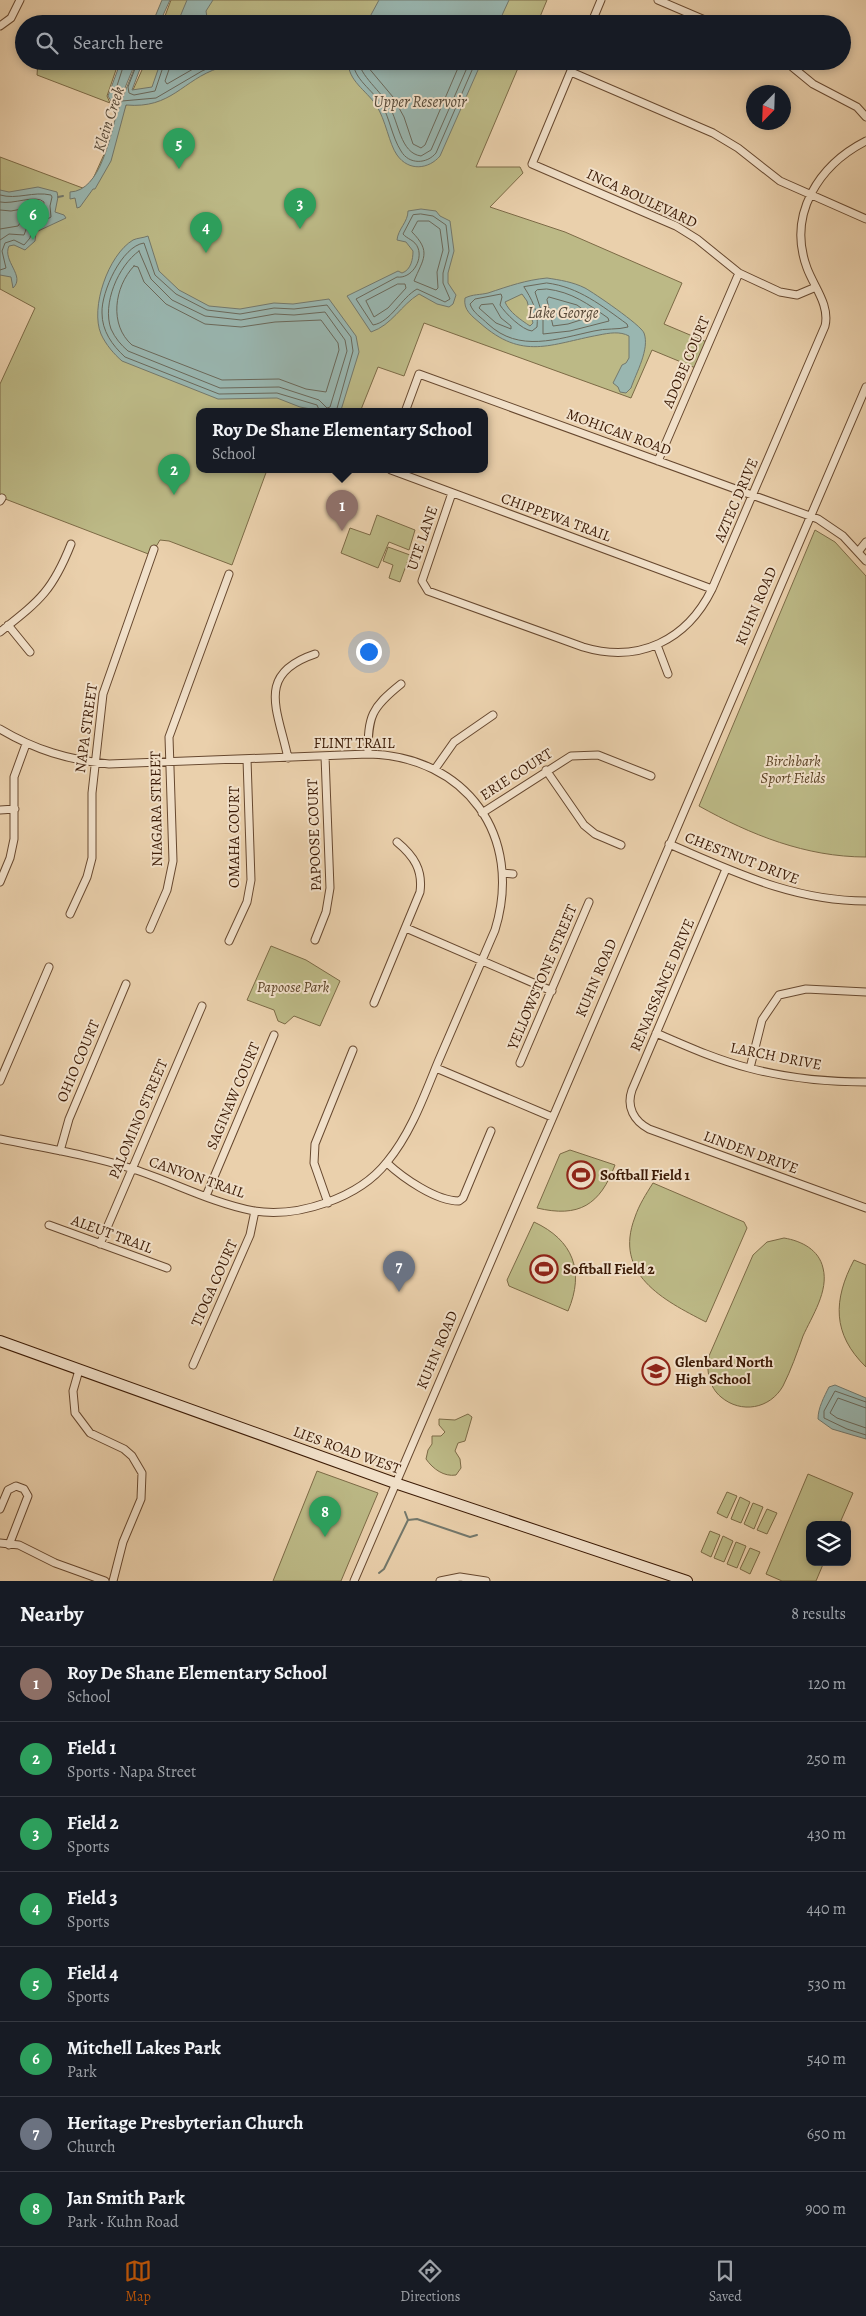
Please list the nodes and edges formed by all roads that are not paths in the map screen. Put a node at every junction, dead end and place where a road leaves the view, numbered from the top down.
1 (20, 0) edge
2 (601, 0) edge
3 (658, 0) edge
4 (595, 15) edge
5 (693, 15) edge
6 (0, 26) edge
7 (796, 70) edge
8 (571, 72) joint
9 (866, 117) edge
10 (866, 141) edge
11 (811, 195) junction
12 (866, 219) edge
13 (739, 273) junction
14 (816, 287) junction
15 (866, 387) edge
16 (406, 408) edge
17 (658, 461) junction
18 (399, 473) edge
19 (452, 493) junction
20 (753, 496) junction
21 (810, 516) junction
22 (866, 542) edge
23 (71, 544) dead end
24 (154, 549) dead end
25 (858, 552) junction
26 (866, 561) edge
27 (229, 574) dead end
28 (712, 589) junction
29 (428, 591) joint
30 (8, 625) junction
31 (0, 632) edge
32 (657, 645) junction
33 (30, 652) dead end
34 (315, 654) dead end
35 (668, 674) dead end
36 (401, 684) dead end
37 (493, 715) dead end
38 (0, 729) edge
39 (26, 744) junction
40 (368, 754) junction
41 (325, 756) junction
42 (288, 758) junction
43 (247, 759) junction
44 (94, 762) junction
45 (169, 763) junction
46 (436, 769) junction
47 (546, 770) junction
48 (651, 776) dead end
49 (15, 809) junction
50 (0, 810) edge
51 (482, 812) junction
52 (397, 842) dead end
53 (669, 844) junction
54 (621, 846) dead end
55 (726, 869) junction
56 (503, 873) junction
57 (513, 874) dead end
58 (0, 882) edge
59 (589, 902) dead end
60 (866, 902) edge
61 (70, 914) dead end
62 (406, 928) junction
63 (150, 929) dead end
64 (315, 940) dead end
65 (229, 941) dead end
66 (482, 960) junction
67 (49, 967) dead end
68 (126, 984) dead end
69 (552, 991) junction
70 (866, 992) edge
71 (374, 1003) dead end
72 (202, 1006) dead end
73 (656, 1033) junction
74 (274, 1035) dead end
75 (353, 1050) dead end
76 (520, 1063) dead end
77 (436, 1068) junction
78 (750, 1068) junction
79 (0, 1081) edge
80 (866, 1082) edge
81 (631, 1113) joint
82 (552, 1117) junction
83 (491, 1132) dead end
84 (0, 1139) edge
85 (60, 1151) junction
86 (386, 1163) junction
87 (132, 1169) junction
88 (206, 1196) junction
89 (328, 1203) junction
90 (866, 1208) edge
91 (255, 1211) junction
92 (49, 1225) dead end
93 (100, 1244) junction
94 (167, 1268) dead end
95 (0, 1341) edge
96 (193, 1365) dead end
97 (79, 1370) junction
98 (395, 1483) junction
99 (0, 1509) edge
100 (0, 1544) edge
101 (9, 1545) junction
102 (105, 1581) edge
103 (113, 1581) edge
104 (354, 1581) edge
105 (440, 1581) edge
106 (486, 1581) edge
107 (687, 1581) edge

1 - 6 street
2 - 4 street
3 - 5 street
7 - 9 street
8 - 11 street
8 - 13 street, INCA BOULEVARD
10 - 11 street, AZTEC DRIVE
11 - 12 street
11 - 14 street, AZTEC DRIVE
13 - 14 street, INCA BOULEVARD
13 - 17 street, ADOBE COURT
14 - 20 street, AZTEC DRIVE
15 - 21 street, KUHN ROAD
16 - 17 street, MOHICAN ROAD
17 - 20 street, MOHICAN ROAD
18 - 19 street, CHIPPEWA TRAIL
19 - 28 street, CHIPPEWA TRAIL
19 - 29 street, UTE LANE
20 - 21 street, MOHICAN ROAD
20 - 28 street, AZTEC DRIVE
21 - 25 street, MOHICAN ROAD
21 - 53 street, KUHN ROAD
22 - 25 street
23 - 30 street
24 - 44 street, NAPA STREET
25 - 26 street, MOHICAN ROAD
27 - 45 street, NIAGARA STREET
28 - 32 street, AZTEC DRIVE
29 - 32 street, AZTEC DRIVE
30 - 31 street
30 - 33 street
32 - 35 street
34 - 42 street
36 - 40 street
37 - 46 street
38 - 39 street, FLINT TRAIL
39 - 44 street, FLINT TRAIL
39 - 49 street
40 - 41 street, FLINT TRAIL
40 - 46 street, FLINT TRAIL
41 - 42 street, FLINT TRAIL
41 - 64 street, PAPOOSE COURT
42 - 43 street, FLINT TRAIL
43 - 45 street, FLINT TRAIL
43 - 65 street, OMAHA COURT
44 - 45 street, FLINT TRAIL
44 - 61 street, NAPA STREET
45 - 63 street, NIAGARA STREET
46 - 51 street, FLINT TRAIL
47 - 48 street, ERIE COURT
47 - 51 street, ERIE COURT
47 - 54 street
49 - 50 street
49 - 58 street
51 - 56 street, FLINT TRAIL
52 - 62 street
53 - 55 street, CHESTNUT DRIVE
53 - 82 street, KUHN ROAD
55 - 60 street, CHESTNUT DRIVE
55 - 73 street, RENAISSANCE DRIVE
56 - 57 street
56 - 66 street, FLINT TRAIL
59 - 69 street, YELLOWSTONE STREET
62 - 66 street
62 - 71 street
66 - 69 street
66 - 77 street, FLINT TRAIL
67 - 79 street
68 - 85 street, OHIO COURT
69 - 76 street, YELLOWSTONE STREET
70 - 78 street
72 - 87 street, PALOMINO STREET
73 - 78 street, LARCH DRIVE
73 - 81 street, RENAISSANCE DRIVE
74 - 88 street, SAGINAW COURT
75 - 89 street
77 - 82 street
77 - 86 street, CANYON TRAIL
78 - 80 street, LARCH DRIVE
81 - 90 street, LINDEN DRIVE
82 - 98 street, KUHN ROAD
83 - 86 street
84 - 85 street, CANYON TRAIL
85 - 87 street, CANYON TRAIL
86 - 89 street, CANYON TRAIL
87 - 88 street, CANYON TRAIL
87 - 93 street, PALOMINO STREET
88 - 91 street, CANYON TRAIL
89 - 91 street, CANYON TRAIL
91 - 96 street, TIOGA COURT
92 - 93 street, ALEUT TRAIL
93 - 94 street, ALEUT TRAIL
95 - 97 street, LIES ROAD WEST
97 - 98 street, LIES ROAD WEST
97 - 103 street
98 - 104 street, KUHN ROAD
98 - 107 street, LIES ROAD WEST
99 - 101 street
100 - 101 street
101 - 102 street
105 - 106 street

